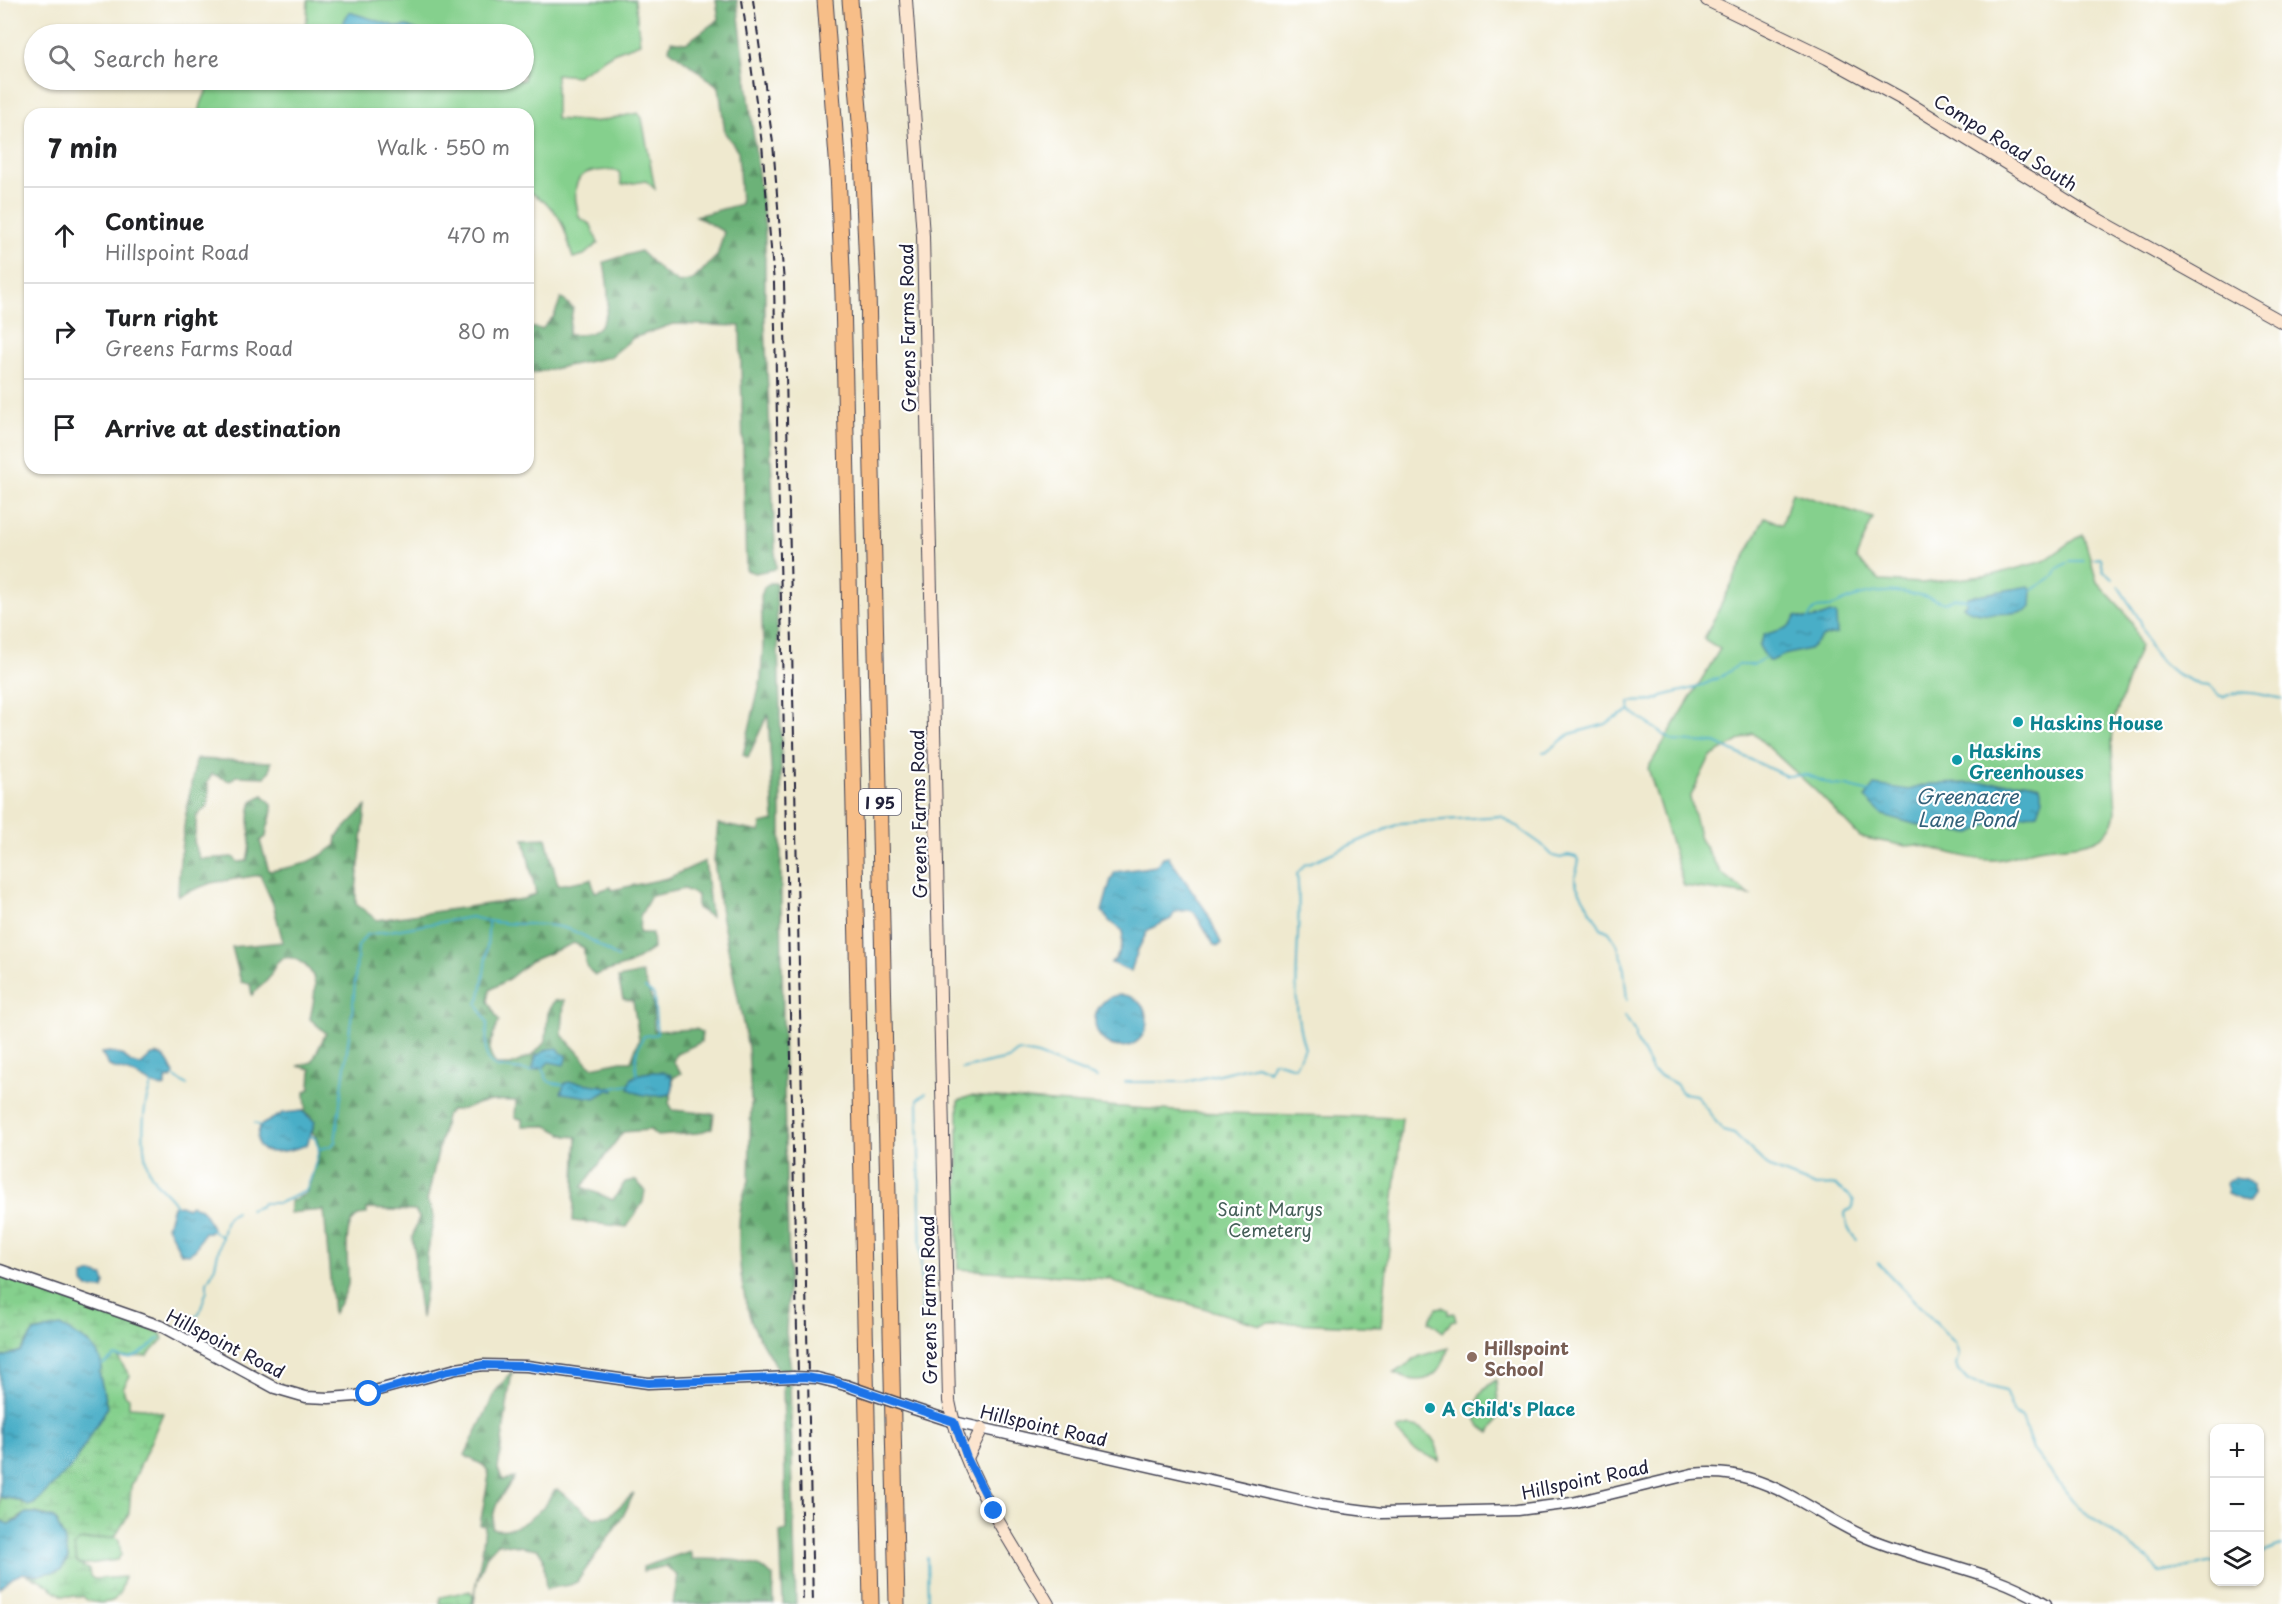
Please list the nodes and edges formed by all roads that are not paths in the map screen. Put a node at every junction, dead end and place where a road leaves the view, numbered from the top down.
1 (825, 0) edge
2 (850, 0) edge
3 (906, 0) edge
4 (1707, 0) edge
5 (2282, 322) edge
6 (0, 1270) edge
7 (954, 1422) junction
8 (982, 1428) junction
9 (967, 1458) junction
10 (871, 1604) edge
11 (897, 1604) edge
12 (1048, 1604) edge
13 (2046, 1604) edge

1 - 10 highway, I 95
2 - 11 highway, I 95
3 - 7 main road, Greens Farms Road
4 - 5 main road, Compo Road South
6 - 7 street, Hillspoint Road, bridge
7 - 8 street, Hillspoint Road
7 - 9 main road, Greens Farms Road
8 - 9 main road
8 - 13 street, Hillspoint Road
9 - 12 main road, Greens Farms Road

